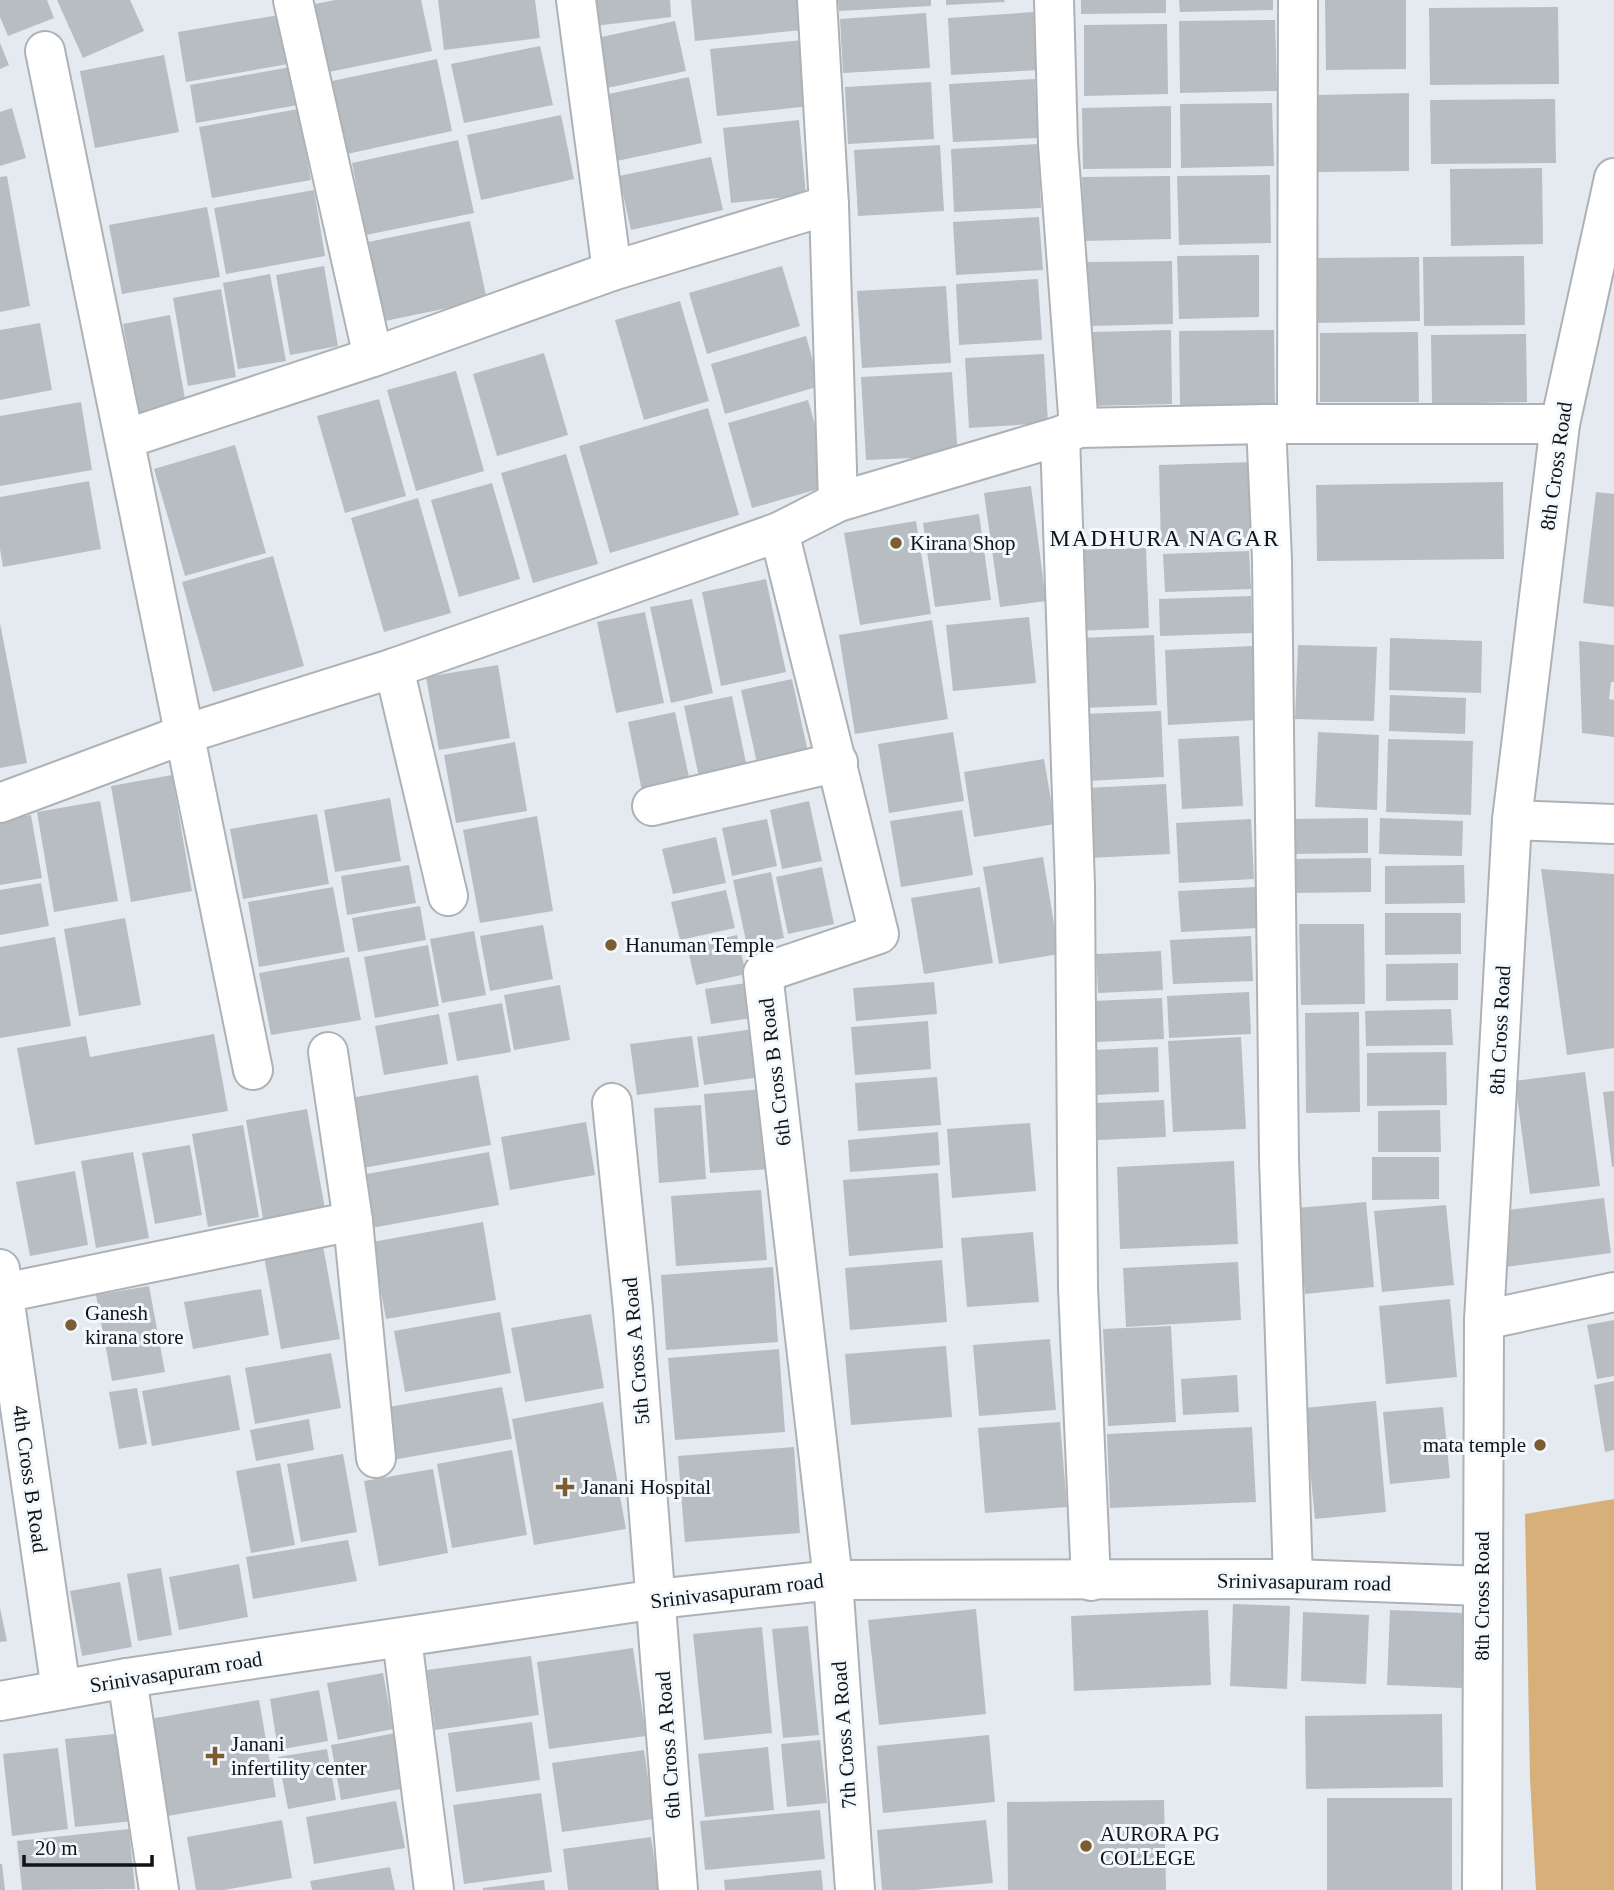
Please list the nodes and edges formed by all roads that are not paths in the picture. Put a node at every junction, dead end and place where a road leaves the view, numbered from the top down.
1 (293, 0) edge
2 (576, 0) edge
3 (817, 0) edge
4 (1054, 0) edge
5 (1298, 0) edge
6 (45, 51) dead end
7 (1614, 178) edge
8 (829, 205) junction
9 (612, 271) junction
10 (373, 357) junction
11 (1281, 424) junction
12 (1560, 424) junction
13 (1069, 432) junction
14 (125, 439) junction
15 (838, 502) junction
16 (779, 532) junction
17 (394, 668) junction
18 (185, 734) junction
19 (838, 762) junction
20 (0, 803) edge
21 (652, 806) dead end
22 (1512, 820) junction
23 (1614, 824) edge
24 (447, 897) dead end
25 (328, 1052) dead end
26 (253, 1070) dead end
27 (612, 1103) dead end
28 (353, 1221) junction
29 (2, 1280) edge
30 (1614, 1292) edge
31 (1484, 1320) junction
32 (376, 1458) dead end
33 (1293, 1579) junction
34 (833, 1580) junction
35 (1091, 1581) junction
36 (1482, 1586) junction
37 (657, 1599) junction
38 (402, 1639) junction
39 (127, 1678) junction
40 (61, 1690) junction
41 (0, 1702) edge
42 (159, 1890) edge
43 (434, 1890) edge
44 (678, 1890) edge
45 (855, 1890) edge
46 (1482, 1890) edge

1 - 10 street
2 - 9 street
3 - 8 street
4 - 13 street
5 - 11 street
6 - 14 street
7 - 12 street, 8th Cross Road
8 - 9 street
8 - 15 street
9 - 10 street
10 - 14 street
11 - 12 street
11 - 13 street
11 - 33 street
12 - 22 street, 8th Cross Road
13 - 15 street
13 - 35 street
14 - 18 street
15 - 16 street
16 - 17 street
16 - 19 street, 6th Cross B Road
17 - 18 street
17 - 24 street
18 - 20 street
18 - 26 street
19 - 21 street
19 - 34 street, 6th Cross B Road
22 - 23 street
22 - 31 street, 8th Cross Road
25 - 28 street
27 - 37 street, 5th Cross A Road
28 - 29 street
28 - 32 street
29 - 40 street, 4th Cross B Road
30 - 31 street
31 - 36 street, 8th Cross Road
33 - 35 street, Srinivasapuram road
33 - 36 street, Srinivasapuram road
34 - 35 street, Srinivasapuram road
34 - 37 street, Srinivasapuram road
34 - 45 street, 7th Cross A Road
36 - 46 street, 8th Cross Road
37 - 38 street, Srinivasapuram road
37 - 44 street, 6th Cross A Road
38 - 39 street, Srinivasapuram road
38 - 43 street
39 - 40 street, Srinivasapuram road
39 - 42 street
40 - 41 street, Srinivasapuram road

